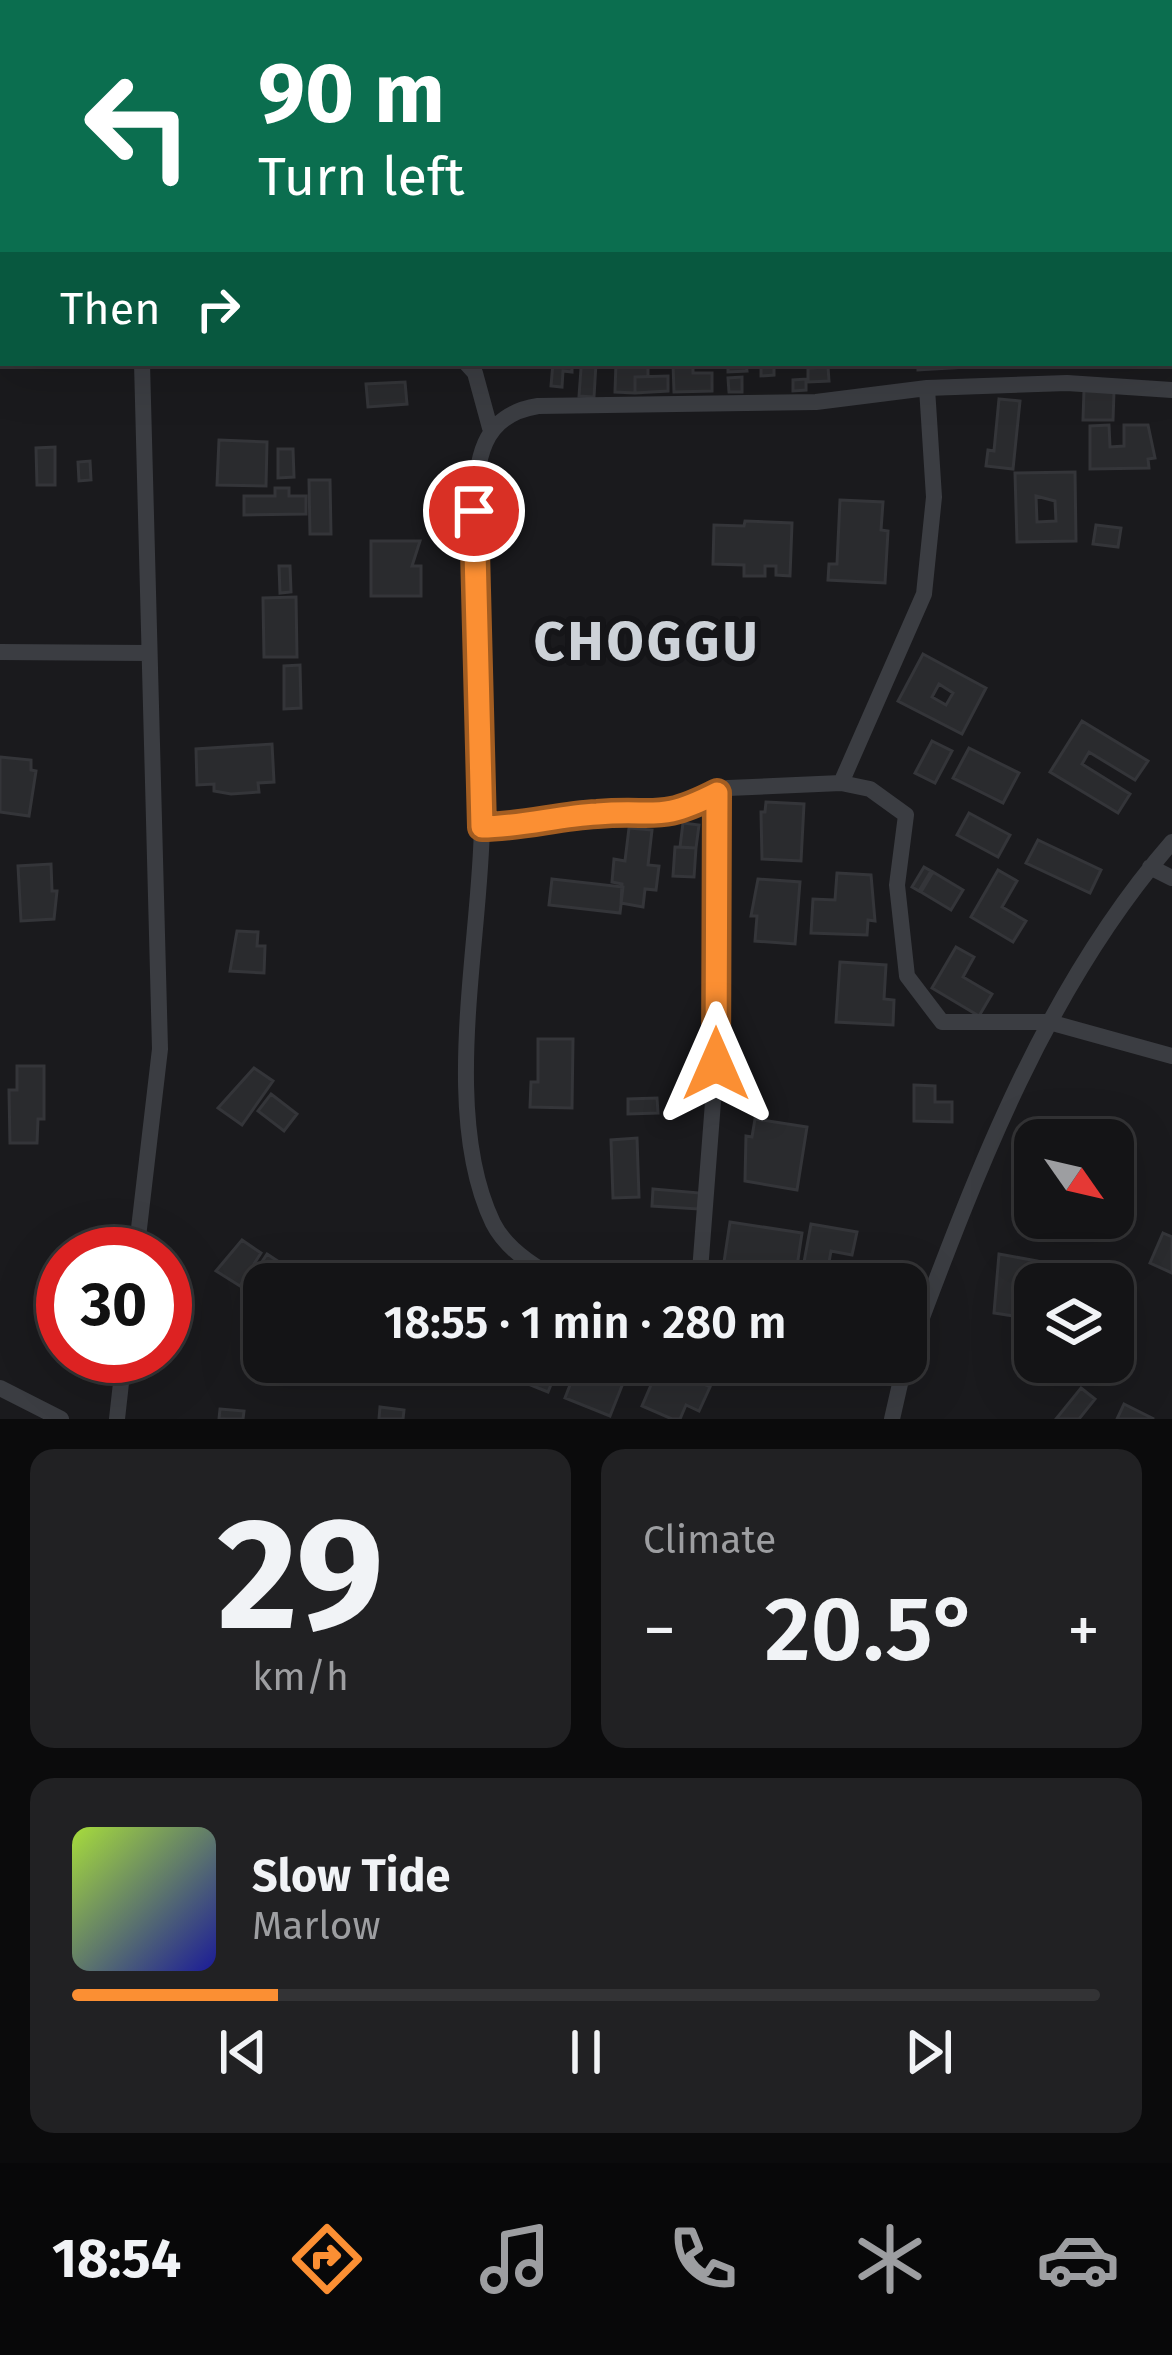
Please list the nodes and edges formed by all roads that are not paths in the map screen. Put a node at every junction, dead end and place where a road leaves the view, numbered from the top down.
1 (142, 366) edge
2 (469, 366) edge
3 (927, 388) junction
4 (1172, 389) edge
5 (490, 428) junction
6 (0, 652) edge
7 (149, 653) junction
8 (841, 783) junction
9 (717, 793) junction
10 (482, 827) junction
11 (1172, 842) edge
12 (1150, 867) junction
13 (1172, 878) edge
14 (1049, 1022) junction
15 (1172, 1056) edge
16 (139, 1227) edge
17 (533, 1263) edge
18 (701, 1263) edge
19 (927, 1305) edge
20 (121, 1383) edge
21 (901, 1383) edge
22 (0, 1388) edge
23 (61, 1419) edge
24 (117, 1419) edge
25 (892, 1419) edge

1 - 7 street
2 - 5 street
3 - 4 street
3 - 5 street
3 - 8 street
5 - 10 street
6 - 7 street
7 - 16 street
8 - 9 street
8 - 14 street
9 - 10 street
9 - 18 street
10 - 17 street
11 - 12 street
12 - 13 street
12 - 14 street
14 - 15 street
14 - 19 street
20 - 24 street
21 - 25 street
22 - 23 street

